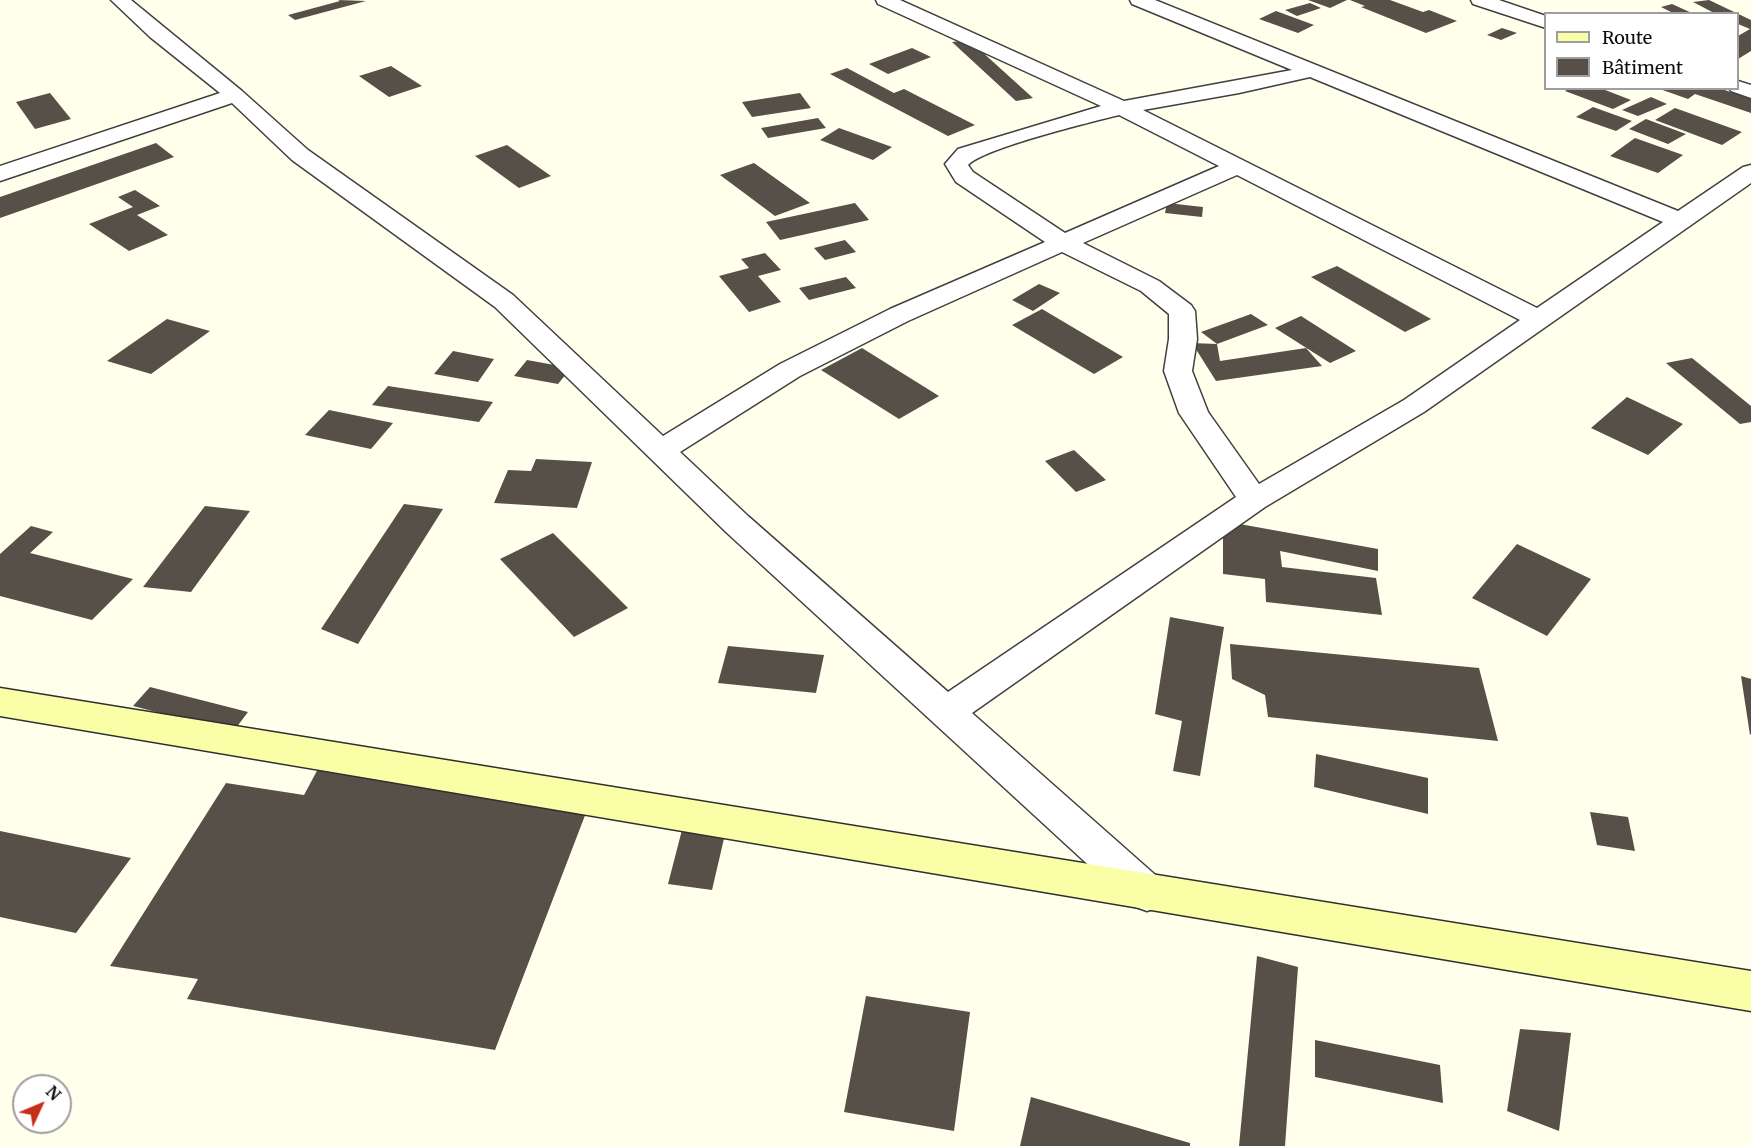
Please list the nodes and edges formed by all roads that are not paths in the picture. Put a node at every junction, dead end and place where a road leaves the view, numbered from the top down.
1 (120, 0) edge
2 (885, 0) edge
3 (1480, 0) edge
4 (1143, 1) edge
5 (1509, 4) edge
6 (1544, 22) edge
7 (1310, 71) junction
8 (235, 95) junction
9 (1122, 108) junction
10 (1238, 166) junction
11 (1751, 172) edge
12 (0, 174) edge
13 (1681, 221) junction
14 (1063, 243) junction
15 (1540, 320) junction
16 (660, 451) junction
17 (1254, 500) junction
18 (0, 702) edge
19 (945, 713) junction
20 (1147, 893) junction
21 (1751, 992) edge

1 - 8 street
2 - 9 street
3 - 5 street
4 - 7 street
5 - 6 street
7 - 9 street
7 - 13 street
8 - 12 street
8 - 16 street
9 - 10 street
9 - 14 street
10 - 14 street
10 - 15 street
11 - 13 street
13 - 15 street
14 - 16 street
14 - 17 street
15 - 17 street
16 - 19 street
17 - 19 street
18 - 20 main road
19 - 20 street
20 - 21 main road

